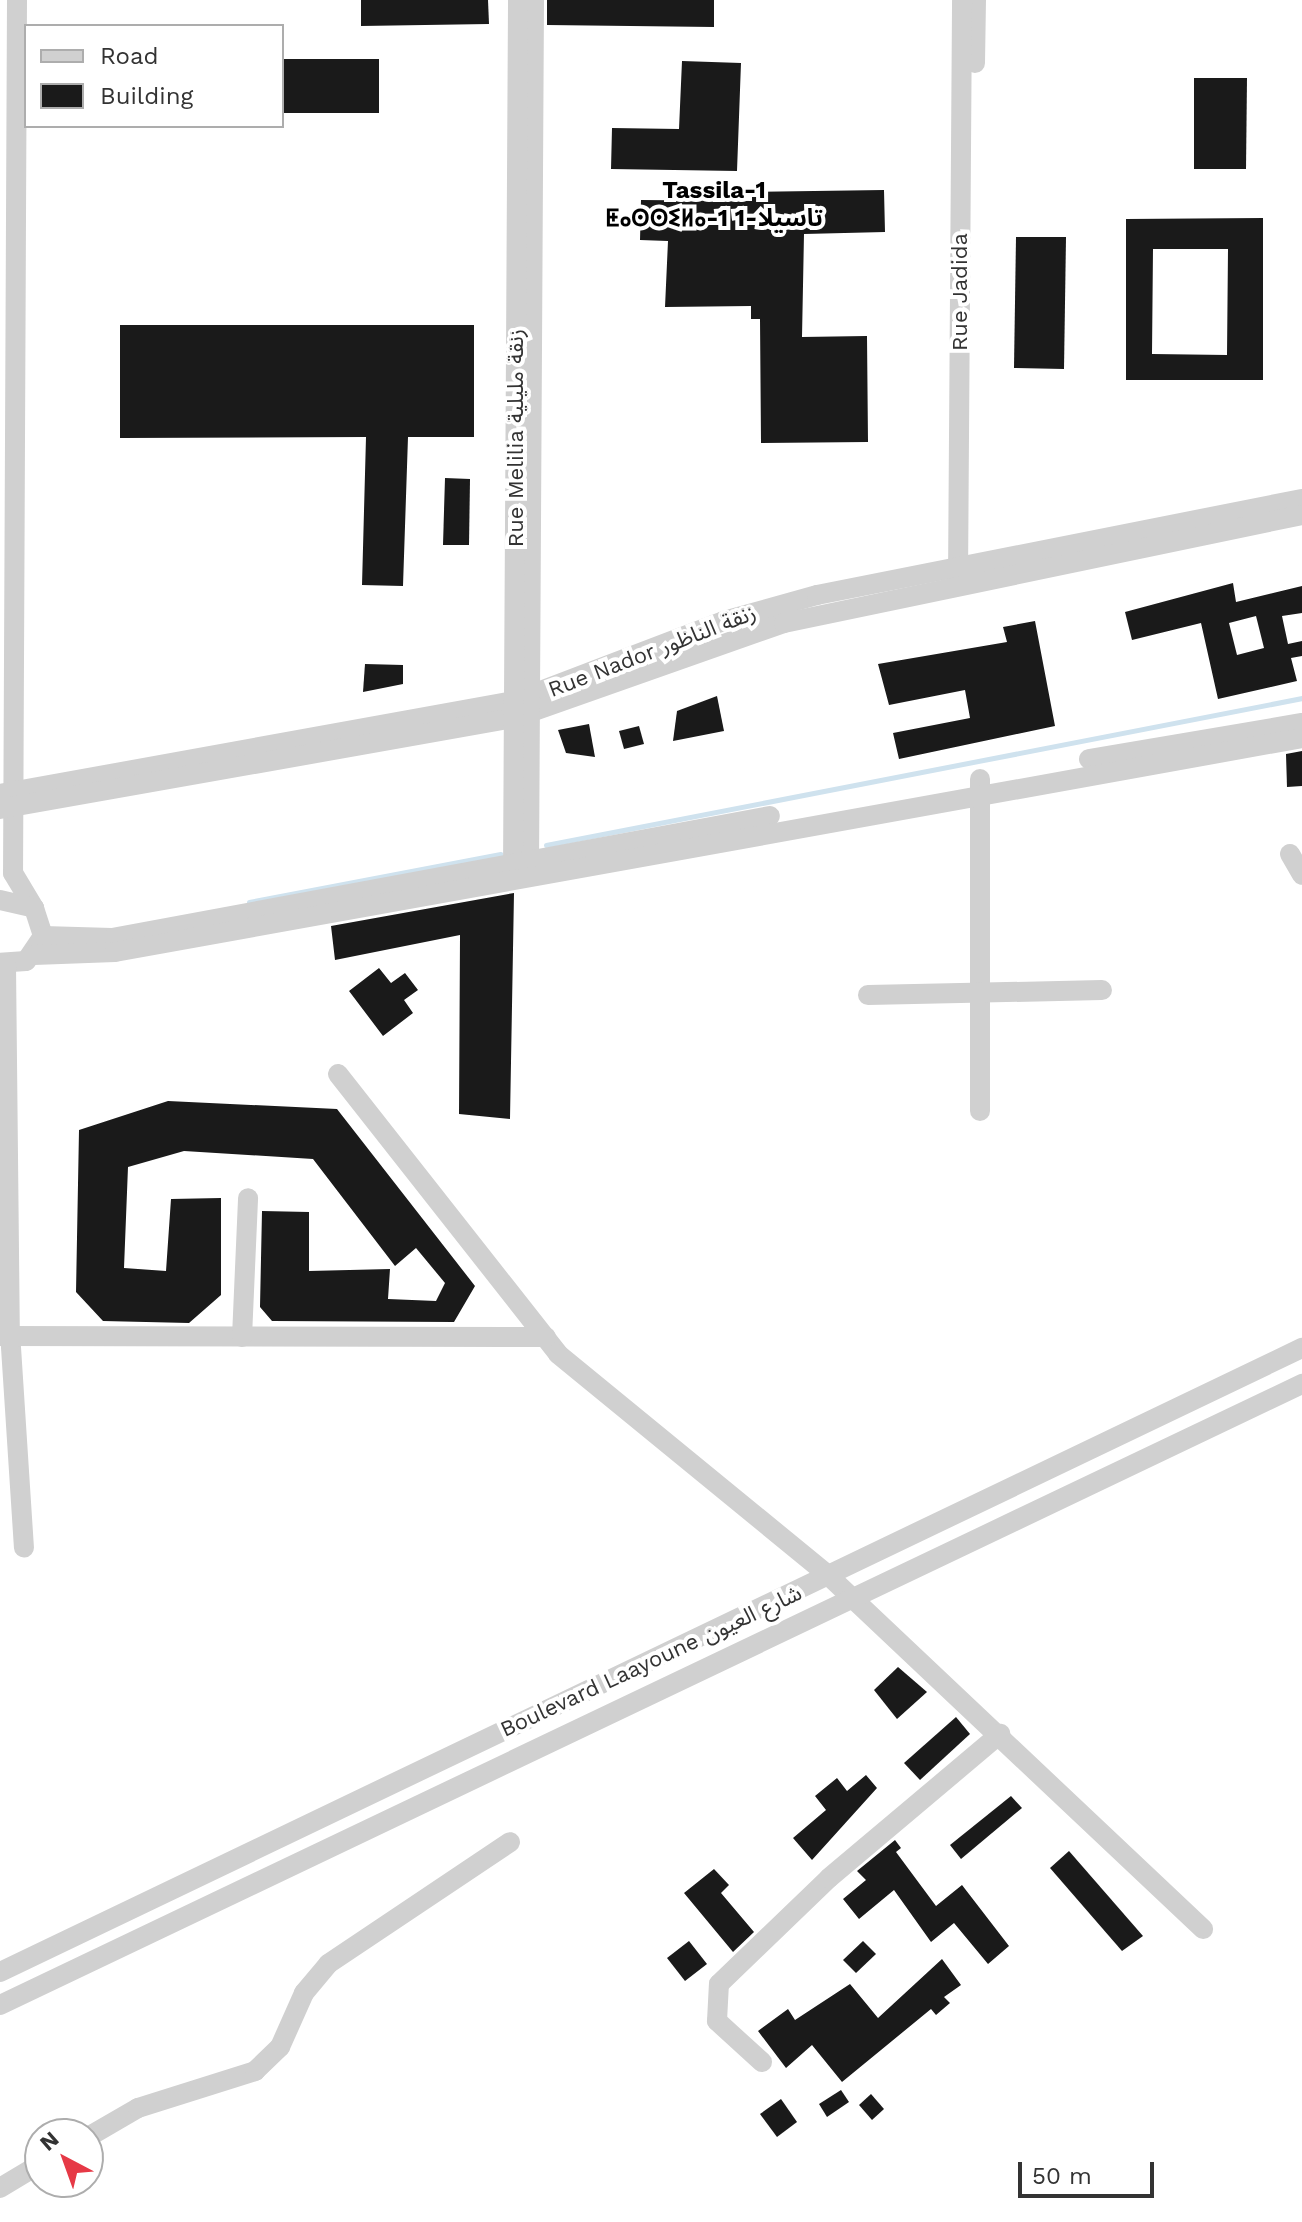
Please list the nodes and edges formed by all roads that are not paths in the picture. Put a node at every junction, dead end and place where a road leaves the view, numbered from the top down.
1 (17, 0) edge
2 (518, 0) edge
3 (534, 0) edge
4 (962, 0) edge
5 (976, 0) edge
6 (8, 320) edge
7 (8, 420) edge
8 (1302, 499) edge
9 (1302, 515) edge
10 (964, 576) junction
11 (522, 708) junction
12 (1302, 723) edge
13 (1302, 738) edge
14 (980, 786) junction
15 (7, 806) edge
16 (1290, 854) dead end
17 (521, 867) junction
18 (1302, 875) edge
19 (0, 900) edge
20 (34, 908) junction
21 (38, 946) junction
22 (3, 964) edge
23 (1102, 990) dead end
24 (980, 994) junction
25 (868, 995) dead end
26 (338, 1074) dead end
27 (980, 1111) dead end
28 (4, 1142) edge
29 (4, 1179) edge
30 (248, 1198) dead end
31 (5, 1334) edge
32 (242, 1337) junction
33 (546, 1337) junction
34 (1302, 1348) edge
35 (1302, 1384) edge
36 (24, 1548) dead end
37 (830, 1577) junction
38 (850, 1600) junction
39 (1000, 1734) junction
40 (510, 1842) dead end
41 (1203, 1929) dead end
42 (0, 1972) edge
43 (0, 2005) edge
44 (762, 2062) dead end
45 (104, 2128) edge
46 (24, 2174) edge
47 (0, 2188) edge

1 - 6 street
2 - 11 street, Rue Melilia زنقة مليلية
3 - 11 street, Rue Melilia زنقة مليلية
4 - 10 street, Rue Jadida
5 - 10 street, Rue Jadida
6 - 7 street
7 - 15 street
8 - 10 street, Rue Nador زنقة الناظور
9 - 10 street, Rue Nador زنقة الناظور
10 - 11 street, Rue Nador زنقة الناظور
11 - 15 street, Rue Nador زنقة الناظور
11 - 17 street, Rue Melilia زنقة مليلية
12 - 14 street
13 - 14 street
14 - 17 street
14 - 24 street
15 - 20 street
16 - 18 street
17 - 21 street
19 - 20 street
20 - 21 street
21 - 22 street
22 - 28 street
23 - 24 street
24 - 25 street
24 - 27 street
26 - 33 street
28 - 29 street
29 - 31 street
30 - 32 street
31 - 32 street
31 - 36 street
32 - 33 street
33 - 37 street
34 - 37 street, Boulevard Laayoune شارع العيون
35 - 38 street, Boulevard Laayoune شارع العيون
37 - 38 street
37 - 42 street, Boulevard Laayoune شارع العيون
38 - 39 street
38 - 43 street, Boulevard Laayoune شارع العيون
39 - 41 street
39 - 44 street
40 - 45 street
46 - 47 street

